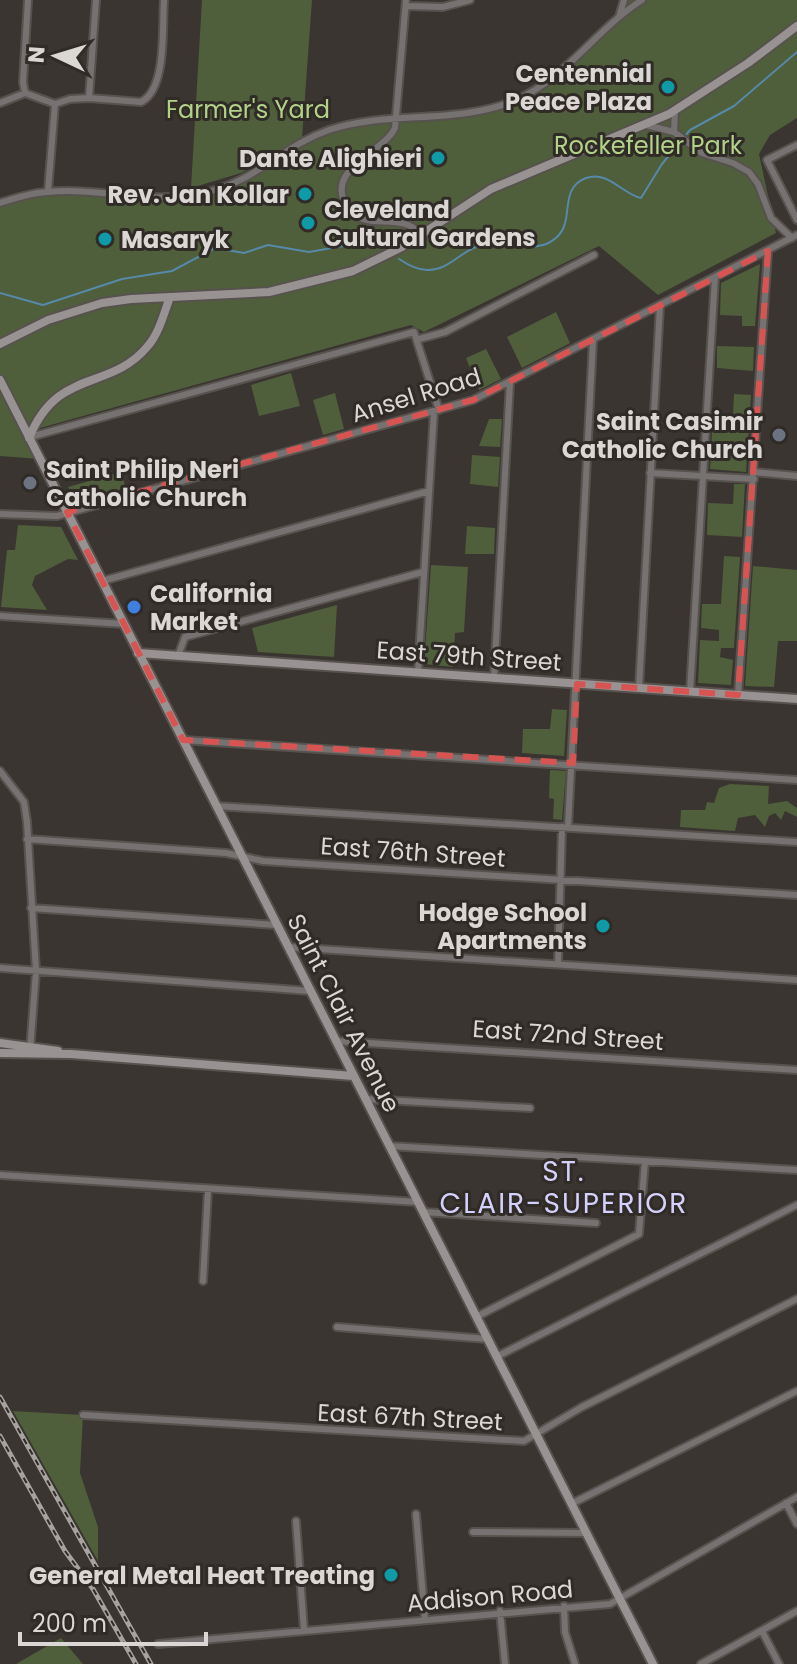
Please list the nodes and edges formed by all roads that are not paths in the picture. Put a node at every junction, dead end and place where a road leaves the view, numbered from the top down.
1 (28, 0) edge
2 (96, 0) edge
3 (164, 0) edge
4 (470, 0) edge
5 (624, 0) edge
6 (642, 0) edge
7 (406, 3) edge
8 (619, 17) junction
9 (797, 26) edge
10 (25, 93) junction
11 (89, 98) junction
12 (0, 103) edge
13 (55, 104) junction
14 (675, 111) junction
15 (398, 117) junction
16 (645, 125) junction
17 (676, 134) junction
18 (797, 145) edge
19 (48, 191) junction
20 (0, 203) edge
21 (797, 220) edge
22 (421, 235) junction
23 (794, 237) edge
24 (768, 251) junction
25 (594, 255) dead end
26 (715, 277) junction
27 (170, 297) junction
28 (660, 305) junction
29 (419, 339) junction
30 (593, 341) junction
31 (0, 344) edge
32 (0, 380) edge
33 (510, 382) junction
34 (436, 411) junction
35 (29, 438) junction
36 (650, 473) junction
37 (704, 476) junction
38 (754, 476) junction
39 (797, 476) edge
40 (429, 491) junction
41 (67, 512) junction
42 (0, 514) edge
43 (423, 572) junction
44 (102, 581) junction
45 (0, 616) edge
46 (124, 624) junction
47 (138, 653) junction
48 (178, 656) junction
49 (418, 673) junction
50 (494, 678) junction
51 (574, 684) junction
52 (639, 688) junction
53 (690, 692) junction
54 (738, 695) junction
55 (797, 699) edge
56 (183, 740) junction
57 (573, 763) junction
58 (0, 771) edge
59 (797, 780) edge
60 (216, 806) junction
61 (565, 827) junction
62 (27, 839) junction
63 (797, 842) edge
64 (242, 856) junction
65 (560, 880) junction
66 (797, 895) edge
67 (31, 908) junction
68 (276, 925) junction
69 (288, 947) junction
70 (558, 964) junction
71 (0, 968) edge
72 (36, 971) junction
73 (797, 980) edge
74 (310, 991) junction
75 (336, 1041) junction
76 (0, 1043) edge
77 (30, 1045) junction
78 (0, 1053) edge
79 (71, 1054) junction
80 (29, 1055) junction
81 (797, 1070) edge
82 (353, 1076) junction
83 (365, 1099) junction
84 (530, 1108) dead end
85 (389, 1146) junction
86 (645, 1161) junction
87 (797, 1170) edge
88 (0, 1175) edge
89 (208, 1190) junction
90 (417, 1202) junction
91 (797, 1205) edge
92 (423, 1212) junction
93 (596, 1223) dead end
94 (203, 1281) dead end
95 (797, 1299) edge
96 (476, 1317) junction
97 (337, 1327) dead end
98 (487, 1339) junction
99 (496, 1357) junction
100 (797, 1391) edge
101 (83, 1415) dead end
102 (536, 1435) junction
103 (797, 1497) edge
104 (786, 1503) junction
105 (571, 1504) junction
106 (416, 1514) dead end
107 (296, 1521) dead end
108 (797, 1524) edge
109 (473, 1532) dead end
110 (586, 1533) junction
111 (620, 1600) junction
112 (564, 1606) junction
113 (500, 1611) junction
114 (797, 1611) edge
115 (425, 1620) junction
116 (304, 1630) junction
117 (762, 1631) junction
118 (158, 1644) dead end
119 (650, 1663) edge
120 (505, 1664) edge
121 (575, 1664) edge
122 (701, 1664) edge
123 (779, 1664) edge

1 - 10 street
2 - 11 street
3 - 11 street
4 - 7 street
5 - 8 street
6 - 8 street
7 - 15 street
8 - 15 street
9 - 14 main road
10 - 12 street
10 - 13 street
11 - 13 street
13 - 19 street
14 - 16 main road
14 - 17 street
15 - 19 street
15 - 22 street
16 - 17 street
16 - 22 main road
17 - 23 street
18 - 21 street
19 - 20 street
22 - 27 main road
23 - 24 street, Ansel Road
24 - 26 street, Ansel Road
24 - 38 street
25 - 29 street
26 - 28 street, Ansel Road
26 - 37 street
27 - 31 main road
27 - 35 main road
28 - 30 street, Ansel Road
28 - 36 street
29 - 34 street
29 - 35 street
30 - 33 street, Ansel Road
30 - 51 street
32 - 35 main road, Saint Clair Avenue
33 - 34 street, Ansel Road
33 - 50 street
34 - 40 street
34 - 41 street, Ansel Road
35 - 41 main road, Saint Clair Avenue
36 - 37 street
36 - 52 street
37 - 38 street
37 - 53 street
38 - 39 street
38 - 54 street
40 - 43 street
40 - 44 street
41 - 42 street, Ansel Road
41 - 44 main road, Saint Clair Avenue
43 - 48 street
43 - 49 street
44 - 46 main road, Saint Clair Avenue
45 - 46 street
46 - 47 main road, Saint Clair Avenue
47 - 48 main road, East 79th Street
47 - 56 main road, Saint Clair Avenue
48 - 49 main road, East 79th Street
49 - 50 main road, East 79th Street
50 - 51 main road, East 79th Street
51 - 52 main road, East 79th Street
51 - 57 street
52 - 53 main road, East 79th Street
53 - 54 main road, East 79th Street
54 - 55 main road, East 79th Street
56 - 57 street
56 - 60 main road, Saint Clair Avenue
57 - 59 street
57 - 61 street
58 - 62 street
60 - 61 street
60 - 64 main road, Saint Clair Avenue
61 - 63 street
61 - 65 street
62 - 64 street, East 76th Street
62 - 67 street
64 - 65 street, East 76th Street
64 - 68 main road, Saint Clair Avenue
65 - 66 street, East 76th Street
65 - 70 street
67 - 68 street
67 - 72 street
68 - 69 main road, Saint Clair Avenue
69 - 70 street
69 - 74 main road, Saint Clair Avenue
70 - 73 street
71 - 72 street
72 - 74 street
72 - 77 street
74 - 75 main road, Saint Clair Avenue
75 - 81 street, East 72nd Street
75 - 82 main road, Saint Clair Avenue
76 - 77 main road
77 - 79 main road
77 - 80 street
78 - 80 main road
79 - 80 main road
79 - 82 main road
82 - 83 main road, Saint Clair Avenue
83 - 84 street
83 - 85 main road, Saint Clair Avenue
85 - 86 street
85 - 90 main road, Saint Clair Avenue
86 - 87 street
86 - 96 street
88 - 89 street
89 - 90 street
89 - 94 street
90 - 92 main road, Saint Clair Avenue
91 - 99 street
92 - 93 street
92 - 96 main road, Saint Clair Avenue
95 - 102 street, East 67th Street
96 - 98 main road, Saint Clair Avenue
97 - 98 street
98 - 99 main road, Saint Clair Avenue
99 - 102 main road, Saint Clair Avenue
100 - 105 street
101 - 102 street, East 67th Street
102 - 105 main road, Saint Clair Avenue
103 - 104 street, Addison Road
104 - 108 street
104 - 111 street, Addison Road
105 - 110 main road, Saint Clair Avenue
106 - 115 street
107 - 116 street
109 - 110 street
110 - 111 main road, Saint Clair Avenue
111 - 112 street, Addison Road
111 - 119 main road, Saint Clair Avenue
112 - 113 street, Addison Road
112 - 121 street
113 - 115 street, Addison Road
113 - 120 street
114 - 117 street
115 - 116 street, Addison Road
116 - 118 street, Addison Road
117 - 122 street
117 - 123 street

